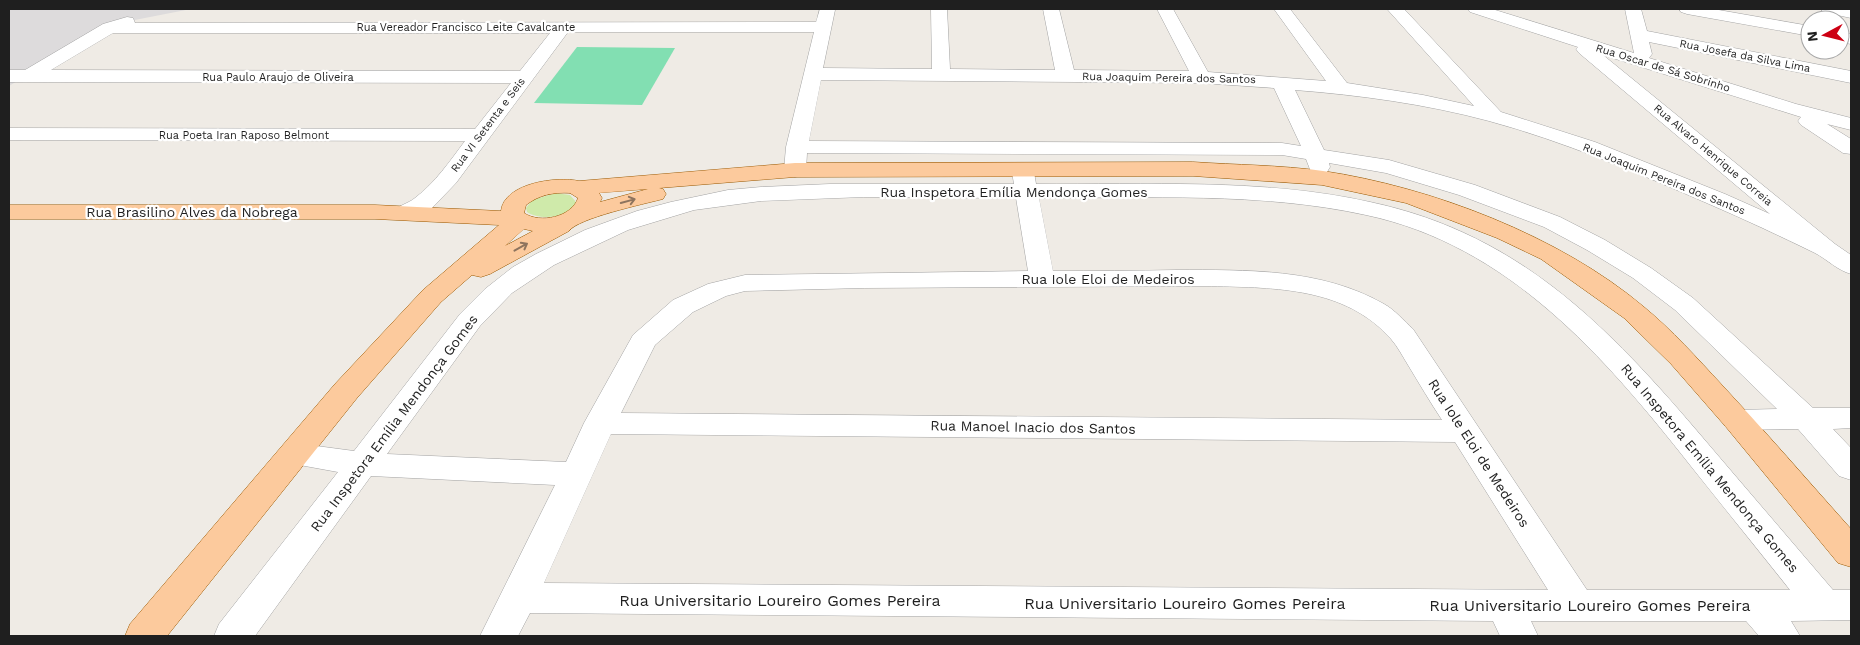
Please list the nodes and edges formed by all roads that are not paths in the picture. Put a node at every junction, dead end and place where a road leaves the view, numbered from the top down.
1 (716, 9) edge
2 (940, 9) edge
3 (1051, 9) edge
4 (1165, 9) edge
5 (1282, 9) edge
6 (1395, 9) edge
7 (1476, 9) edge
8 (1633, 9) edge
9 (1687, 9) edge
10 (1829, 9) edge
11 (1851, 12) edge
12 (171, 13) dead end
13 (1506, 13) edge
14 (825, 18) edge
15 (117, 25) junction
16 (708, 26) junction
17 (564, 27) junction
18 (1800, 30) edge
19 (1638, 35) junction
20 (1576, 41) junction
21 (1644, 62) junction
22 (813, 74) junction
23 (940, 75) junction
24 (9, 76) edge
25 (30, 76) junction
26 (1066, 76) junction
27 (525, 77) junction
28 (1201, 77) junction
29 (1851, 77) edge
30 (1280, 82) junction
31 (1341, 88) junction
32 (9, 89) edge
33 (1789, 108) junction
34 (1494, 116) junction
35 (1851, 124) edge
36 (9, 134) edge
37 (480, 135) junction
38 (1851, 148) edge
39 (1315, 153) junction
40 (796, 159) junction
41 (720, 177) junction
42 (1322, 178) junction
43 (1024, 180) junction
44 (577, 188) junction
45 (533, 191) junction
46 (410, 210) junction
47 (9, 212) edge
48 (577, 216) junction
49 (518, 220) junction
50 (1826, 249) junction
51 (1851, 266) edge
52 (1042, 279) junction
53 (432, 296) junction
54 (1851, 418) edge
55 (1806, 419) junction
56 (1737, 420) junction
57 (600, 423) junction
58 (1465, 431) junction
59 (294, 454) junction
60 (363, 464) junction
61 (1851, 468) edge
62 (577, 474) junction
63 (1851, 552) edge
64 (519, 598) junction
65 (1576, 604) junction
66 (1756, 605) junction
67 (1837, 605) edge
68 (1512, 621) edge
69 (144, 636) edge
70 (233, 636) edge
71 (499, 636) edge
72 (1780, 636) edge

1 - 16 street
2 - 23 street
3 - 26 street
4 - 28 street
5 - 31 street
6 - 34 street
7 - 13 street, Rua Oscar de Sá Sobrinho
8 - 19 street
9 - 18 street
10 - 11 street
12 - 15 street
13 - 20 street, Rua Oscar de Sá Sobrinho
14 - 16 street, Rua Vereador Francisco Leite Cavalcante
14 - 22 street
15 - 17 street, Rua Vereador Francisco Leite Cavalcante
15 - 25 street
16 - 17 street, Rua Vereador Francisco Leite Cavalcante
17 - 27 street, Rua VI Setenta e Seis
19 - 21 street
19 - 29 street, Rua Josefa da Silva Lima
20 - 21 street, Rua Oscar de Sá Sobrinho
20 - 50 street, Rua Alvaro Henrique Correia
21 - 33 street, Rua Oscar de Sá Sobrinho
22 - 23 street, Rua Joaquim Pereira dos Santos
22 - 40 street
23 - 26 street, Rua Joaquim Pereira dos Santos
24 - 25 street, Rua Paulo Araujo de Oliveira
25 - 27 street, Rua Paulo Araujo de Oliveira
25 - 32 street
26 - 28 street, Rua Joaquim Pereira dos Santos
27 - 37 street, Rua VI Setenta e Seis
28 - 30 street, Rua Joaquim Pereira dos Santos
30 - 31 street, Rua Joaquim Pereira dos Santos
30 - 39 street
31 - 34 street, Rua Joaquim Pereira dos Santos
33 - 35 street, Rua Oscar de Sá Sobrinho
33 - 38 street
34 - 50 street, Rua Joaquim Pereira dos Santos
36 - 37 street, Rua Poeta Iran Raposo Belmont
37 - 46 street, Rua VI Setenta e Seis
39 - 40 street, Rua Inspetora Emília Mendonça Gomes
39 - 42 street
39 - 55 street, Rua Inspetora Emília Mendonça Gomes
40 - 41 main road, Rua Inspetora Emília Mendonça Gomes
40 - 43 main road, Rua Inspetora Emília Mendonça Gomes
41 - 44 main road, Rua Inspetora Emília Mendonça Gomes
48 -> 41 main road, Rua Inspetora Emília Mendonça Gomes
42 - 43 main road, Rua Inspetora Emília Mendonça Gomes
42 - 56 main road, Rua Inspetora Emília Mendonça Gomes
43 - 52 street
43 - 60 street, Rua Inspetora Emília Mendonça Gomes
43 - 67 street, Rua Inspetora Emília Mendonça Gomes
44 - 45 main road, Rua Inspetora Emília Mendonça Gomes
44 - 48 main road
45 - 46 main road, Rua Brasilino Alves da Nobrega
45 - 49 main road
46 - 47 main road, Rua Brasilino Alves da Nobrega
46 - 49 main road, Rua Brasilino Alves da Nobrega
48 - 49 main road, Rua Brasilino Alves da Nobrega
53 -> 48 main road, Rua Inspetora Emília Mendonça Gomes
49 - 53 main road, Rua Inspetora Emília Mendonça Gomes
50 - 51 street, Rua Alvaro Henrique Correia
52 - 57 street, Rua Iole Eloi de Medeiros
52 - 58 street, Rua Iole Eloi de Medeiros
53 - 59 main road, Rua Inspetora Emília Mendonça Gomes
54 - 55 street
55 - 56 street
55 - 61 street, Rua Inspetora Emília Mendonça Gomes
56 - 63 main road, Rua Inspetora Emília Mendonça Gomes
57 - 58 street, Rua Manoel Inacio dos Santos
57 - 62 street, Rua Iole Eloi de Medeiros
58 - 65 street, Rua Iole Eloi de Medeiros
59 - 60 street
59 - 69 main road, Rua Inspetora Emília Mendonça Gomes
60 - 62 street
60 - 70 street, Rua Inspetora Emília Mendonça Gomes
62 - 64 street, Rua Iole Eloi de Medeiros
64 - 68 street, Rua Universitario Loureiro Gomes Pereira
64 - 71 street, Rua Iole Eloi de Medeiros
65 - 66 street, Rua Universitario Loureiro Gomes Pereira
65 - 68 street, Rua Universitario Loureiro Gomes Pereira
66 - 67 street, Rua Universitario Loureiro Gomes Pereira
66 - 72 street

